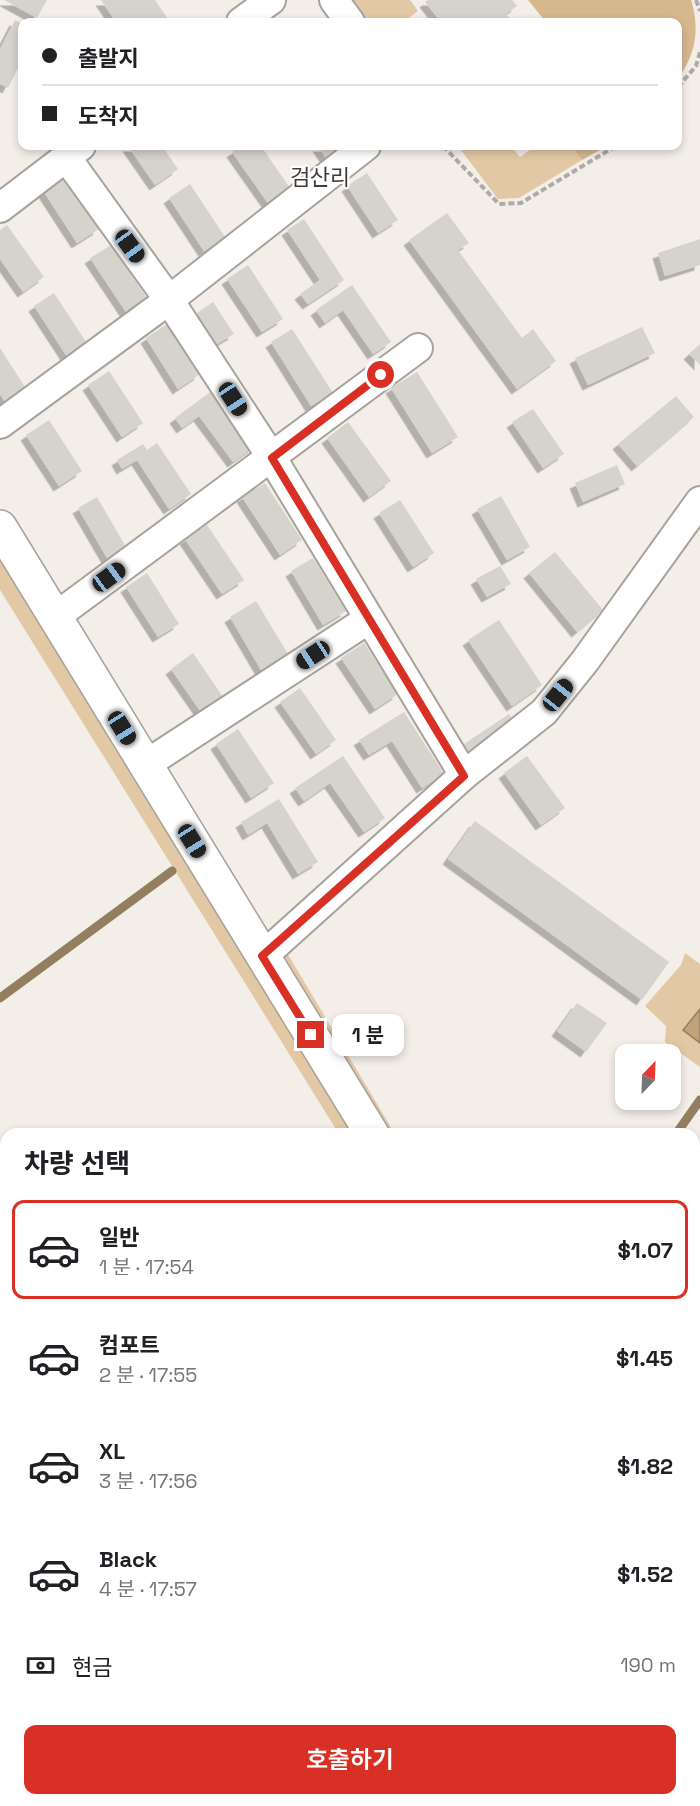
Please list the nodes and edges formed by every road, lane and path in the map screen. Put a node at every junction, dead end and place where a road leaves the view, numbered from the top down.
1 (271, 0) edge
2 (334, 0) edge
3 (696, 0) edge
4 (700, 11) edge
5 (246, 18) edge
6 (347, 18) edge
7 (700, 52) edge
8 (682, 82) edge
9 (361, 150) edge
10 (447, 150) edge
11 (609, 150) edge
12 (74, 151) edge
13 (0, 208) edge
14 (169, 300) junction
15 (418, 348) dead end
16 (0, 424) edge
17 (272, 458) junction
18 (700, 501) edge
19 (0, 527) edge
20 (55, 617) junction
21 (369, 619) junction
22 (145, 765) junction
23 (464, 776) junction
24 (262, 956) junction
25 (368, 1128) edge

1 - 5 street
2 - 6 street
3 - 4 path
7 - 8 path
9 - 14 street
10 - 11 path
12 - 13 street
12 - 14 street
14 - 16 street
14 - 17 street
15 - 17 street
17 - 20 street
17 - 21 street
18 - 23 street
19 - 20 street
20 - 22 street
21 - 22 street
21 - 23 street
22 - 24 street
23 - 24 street
24 - 25 street

